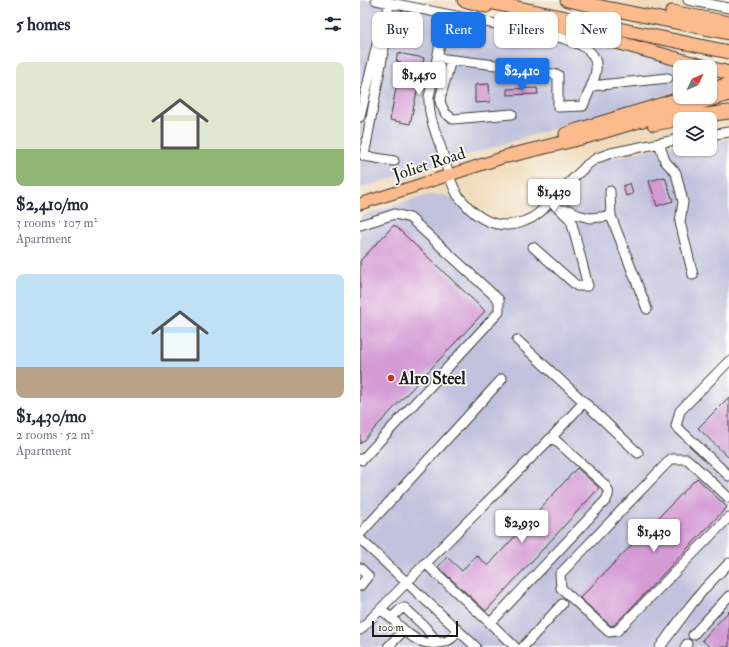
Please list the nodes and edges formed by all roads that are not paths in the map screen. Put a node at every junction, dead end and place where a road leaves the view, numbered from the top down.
1 (464, 0) edge
2 (478, 0) edge
3 (567, 0) edge
4 (597, 0) edge
5 (688, 0) edge
6 (383, 1) edge
7 (729, 8) edge
8 (432, 12) edge
9 (729, 22) edge
10 (486, 23) edge
11 (729, 33) edge
12 (439, 48) edge
13 (729, 52) edge
14 (437, 58) junction
15 (451, 60) junction
16 (681, 60) edge
17 (717, 71) edge
18 (729, 77) edge
19 (668, 78) dead end
20 (717, 85) edge
21 (591, 86) junction
22 (729, 94) edge
23 (673, 101) edge
24 (729, 112) edge
25 (512, 114) dead end
26 (717, 114) edge
27 (360, 117) edge
28 (673, 120) edge
29 (729, 132) edge
30 (717, 134) edge
31 (673, 140) edge
32 (659, 143) junction
33 (537, 149) junction
34 (508, 156) junction
35 (394, 161) dead end
36 (449, 175) junction
37 (610, 191) dead end
38 (551, 201) junction
39 (360, 204) edge
40 (561, 210) junction
41 (611, 216) junction
42 (360, 225) edge
43 (533, 247) dead end
44 (693, 275) dead end
45 (647, 309) dead end
46 (517, 340) dead end
47 (729, 361) edge
48 (502, 379) dead end
49 (584, 402) junction
50 (552, 437) junction
51 (638, 453) dead end
52 (360, 459) edge
53 (729, 476) edge
54 (729, 498) edge
55 (729, 517) edge
56 (360, 534) edge
57 (360, 539) edge
58 (425, 563) junction
59 (729, 564) edge
60 (360, 568) edge
61 (407, 582) junction
62 (360, 586) edge
63 (729, 596) edge
64 (562, 604) dead end
65 (381, 609) junction
66 (391, 618) junction
67 (490, 623) junction
68 (360, 630) edge
69 (404, 630) junction
70 (458, 630) junction
71 (692, 635) dead end
72 (438, 643) junction
73 (388, 647) edge
74 (476, 647) edge
75 (515, 647) edge
76 (523, 647) edge
77 (660, 647) edge

1 - 16 highway
2 - 13 highway
3 - 11 highway
4 - 9 highway
5 - 7 street
6 - 8 street
6 - 27 street
6 - 35 street
10 - 21 street
12 - 14 street
14 - 15 street
14 - 36 street
15 - 21 street
15 - 25 street
17 - 18 highway
18 - 20 highway
19 - 21 street
22 - 33 highway
23 - 34 highway
24 - 26 highway
28 - 33 highway
29 - 30 street
31 - 32 street
32 - 38 street
32 - 44 street
33 - 34 highway
34 - 36 main road, Joliet Road
36 - 38 street
36 - 39 main road, Joliet Road
37 - 41 street
38 - 40 street
40 - 41 street
40 - 43 street
41 - 45 street
42 - 52 street
46 - 49 street
47 - 53 street
48 - 56 street
49 - 50 street
49 - 51 street
50 - 58 street
50 - 67 street
54 - 55 street
57 - 61 street
58 - 61 street
58 - 67 street
59 - 77 street
60 - 62 street
61 - 65 street
61 - 70 street
63 - 71 street
64 - 76 street
65 - 66 street
65 - 68 street
66 - 69 street
66 - 72 street
67 - 75 street
69 - 72 street
69 - 73 street
70 - 72 street
70 - 74 street

